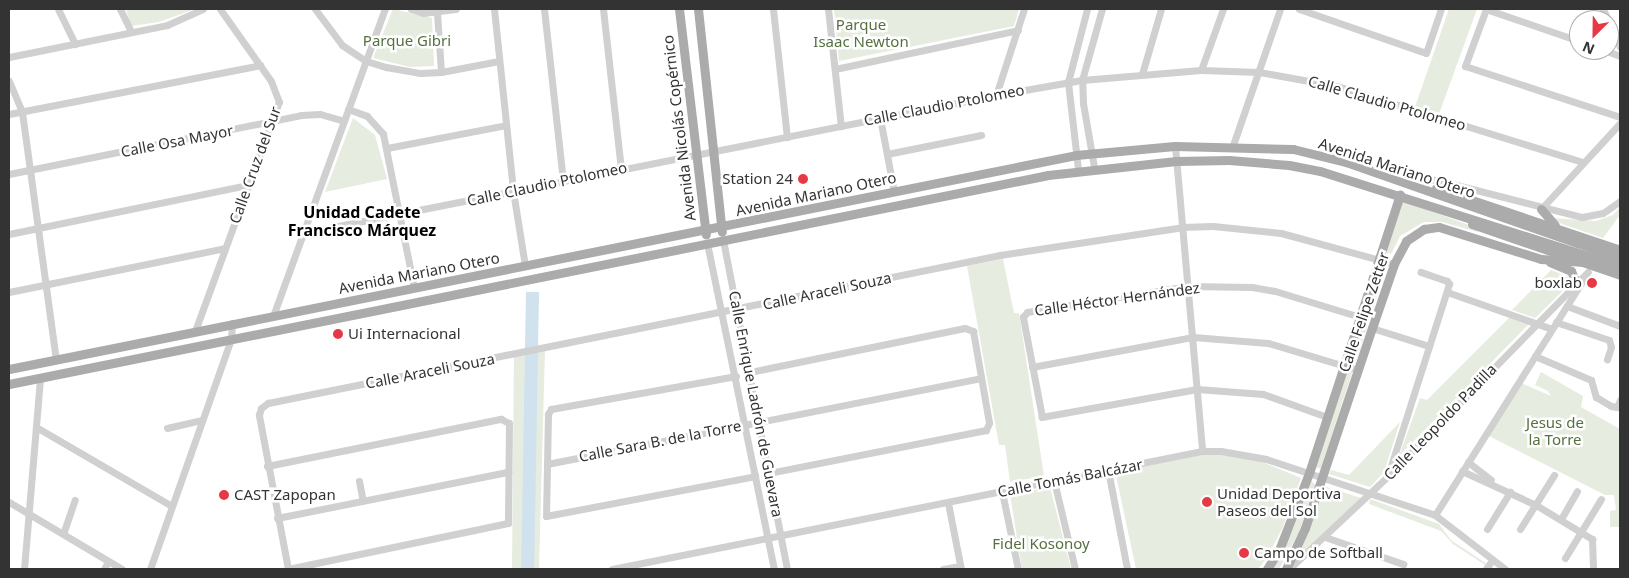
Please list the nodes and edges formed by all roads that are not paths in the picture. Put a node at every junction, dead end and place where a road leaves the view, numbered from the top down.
1 (58, 9) edge
2 (120, 9) edge
3 (204, 9) edge
4 (220, 9) edge
5 (315, 9) edge
6 (385, 9) edge
7 (412, 9) edge
8 (456, 9) edge
9 (494, 9) edge
10 (544, 9) edge
11 (603, 9) edge
12 (679, 9) edge
13 (698, 9) edge
14 (773, 9) edge
15 (828, 9) edge
16 (1024, 9) edge
17 (1087, 9) edge
18 (1102, 9) edge
19 (1161, 9) edge
20 (1223, 9) edge
21 (1280, 9) edge
22 (1299, 9) edge
23 (1441, 9) edge
24 (1603, 9) edge
25 (436, 13) junction
26 (1018, 30) junction
27 (131, 32) junction
28 (1569, 38) edge
29 (74, 44) junction
30 (1620, 47) edge
31 (9, 57) edge
32 (366, 60) junction
33 (499, 61) junction
34 (260, 65) junction
35 (835, 68) junction
36 (1201, 70) junction
37 (441, 72) junction
38 (1258, 72) junction
39 (1142, 74) junction
40 (1082, 80) junction
41 (9, 81) edge
42 (1068, 82) junction
43 (996, 94) junction
44 (348, 109) junction
45 (22, 112) junction
46 (9, 114) edge
47 (880, 118) junction
48 (1620, 118) edge
49 (274, 121) junction
50 (344, 121) junction
51 (1620, 123) edge
52 (506, 125) junction
53 (841, 126) junction
54 (981, 135) dead end
55 (787, 137) junction
56 (1233, 145) junction
57 (1175, 146) junction
58 (387, 148) junction
59 (712, 151) junction
60 (1091, 153) junction
61 (887, 154) junction
62 (695, 155) junction
63 (1076, 155) junction
64 (1176, 161) junction
65 (1582, 162) junction
66 (1094, 167) junction
67 (621, 169) junction
68 (1078, 169) junction
69 (31, 170) junction
70 (9, 174) edge
71 (1383, 175) junction
72 (1403, 177) junction
73 (563, 181) junction
74 (248, 185) junction
75 (513, 191) junction
76 (894, 192) junction
77 (1400, 196) junction
78 (1620, 201) edge
79 (1421, 202) junction
80 (1541, 208) junction
81 (401, 214) junction
82 (1473, 224) junction
83 (1512, 226) junction
84 (1182, 227) junction
85 (39, 228) junction
86 (721, 228) junction
87 (1561, 229) junction
88 (705, 230) junction
89 (303, 233) junction
90 (9, 234) edge
91 (723, 240) junction
92 (708, 243) junction
93 (1493, 244) junction
94 (225, 248) junction
95 (1620, 250) edge
96 (1540, 258) junction
97 (1620, 258) edge
98 (1378, 259) junction
99 (1394, 264) junction
100 (525, 266) junction
101 (1588, 266) junction
102 (1620, 266) edge
103 (1421, 272) dead end
104 (1620, 275) edge
105 (1576, 282) junction
106 (47, 285) junction
107 (1187, 286) junction
108 (414, 288) junction
109 (9, 292) edge
110 (1446, 292) junction
111 (1567, 306) junction
112 (738, 310) junction
113 (722, 313) junction
114 (273, 316) junction
115 (1360, 316) junction
116 (1556, 322) junction
117 (232, 323) junction
118 (1535, 323) junction
119 (1620, 326) edge
120 (1372, 328) junction
121 (1552, 329) junction
122 (195, 331) junction
123 (1193, 337) junction
124 (231, 339) junction
125 (1429, 346) junction
126 (1535, 356) junction
127 (56, 358) junction
128 (1607, 359) dead end
129 (1344, 365) junction
130 (1032, 367) junction
131 (9, 369) edge
132 (1358, 370) junction
133 (750, 372) junction
134 (736, 376) junction
135 (40, 378) junction
136 (980, 378) junction
137 (9, 384) edge
138 (1197, 389) junction
139 (1620, 400) edge
140 (1327, 417) junction
141 (202, 420) junction
142 (758, 422) junction
143 (745, 424) junction
144 (36, 427) junction
145 (168, 428) dead end
146 (1202, 451) junction
147 (1468, 462) junction
148 (547, 464) junction
149 (267, 466) junction
150 (1108, 470) junction
151 (1462, 471) junction
152 (508, 472) junction
153 (768, 473) junction
154 (1309, 473) junction
155 (1554, 475) dead end
156 (755, 476) junction
157 (1323, 477) junction
158 (1387, 477) junction
159 (359, 481) dead end
160 (1054, 481) junction
161 (1497, 485) junction
162 (1577, 491) dead end
163 (1002, 492) junction
164 (1510, 492) junction
165 (1370, 493) junction
166 (1601, 499) dead end
167 (75, 500) dead end
168 (363, 501) junction
169 (9, 502) edge
170 (948, 503) junction
171 (1536, 505) junction
172 (172, 506) junction
173 (29, 514) junction
174 (1435, 516) junction
175 (277, 518) junction
176 (1561, 519) junction
177 (1487, 529) dead end
178 (1520, 529) dead end
179 (1581, 532) junction
180 (63, 534) junction
181 (781, 536) junction
182 (1326, 537) junction
183 (768, 538) junction
184 (1565, 558) dead end
185 (1492, 560) junction
186 (108, 561) junction
187 (1403, 564) dead end
188 (961, 567) edge
189 (1500, 568) edge
190 (24, 569) edge
191 (104, 569) edge
192 (122, 569) edge
193 (150, 569) edge
194 (288, 569) edge
195 (612, 569) edge
196 (774, 569) edge
197 (787, 569) edge
198 (943, 569) edge
199 (1018, 569) edge
200 (1075, 569) edge
201 (1127, 569) edge
202 (1267, 569) edge
203 (1287, 569) edge
204 (1486, 569) edge
205 (1593, 569) edge

1 - 29 street
2 - 27 street
3 - 27 street
4 - 34 street, Calle Cruz del Sur
5 - 32 street
6 - 32 street
7 - 25 street
8 - 25 street
9 - 33 street
10 - 73 street
11 - 67 street
12 - 62 main road, Avenida Nicolás Copérnico
13 - 59 main road, Avenida Nicolás Copérnico
14 - 55 street
15 - 35 street
16 - 26 street
17 - 42 street
18 - 40 street
19 - 39 street
20 - 36 street
21 - 38 street
22 - 23 street
24 - 30 street
25 - 37 street
26 - 35 street
26 - 43 street
27 - 29 street
28 - 48 street
29 - 31 street
32 - 37 street
32 - 44 street
33 - 37 street
33 - 52 street
34 - 45 street
34 - 49 street, Calle Cruz del Sur
35 - 53 street
36 - 38 street, Calle Claudio Ptolomeo
36 - 39 street, Calle Claudio Ptolomeo
38 - 56 street
38 - 65 street, Calle Claudio Ptolomeo
39 - 40 street, Calle Claudio Ptolomeo
40 - 42 street, Calle Claudio Ptolomeo
40 - 60 street
41 - 45 street
42 - 43 street, Calle Claudio Ptolomeo
42 - 63 street
43 - 47 street, Calle Claudio Ptolomeo
44 - 50 street
44 - 58 street
45 - 46 street
45 - 69 street
47 - 53 street, Calle Claudio Ptolomeo
47 - 61 street
49 - 50 street, Calle Osa Mayor
49 - 69 street, Calle Osa Mayor
49 - 74 street, Calle Cruz del Sur
50 - 89 street
51 - 65 street
52 - 58 street
52 - 75 street
53 - 55 street, Calle Claudio Ptolomeo
54 - 61 street
55 - 59 street, Calle Claudio Ptolomeo
56 - 57 main road, Avenida Mariano Otero
56 - 71 main road, Avenida Mariano Otero
57 - 60 main road, Avenida Mariano Otero
57 - 64 street
58 - 81 street
59 - 62 street, Calle Claudio Ptolomeo
59 - 86 main road, Avenida Nicolás Copérnico
60 - 63 main road, Avenida Mariano Otero
60 - 66 street
61 - 76 street
62 - 67 street, Calle Claudio Ptolomeo
62 - 88 main road, Avenida Nicolás Copérnico
63 - 68 street
63 - 76 main road, Avenida Mariano Otero
64 - 66 main road, Avenida Mariano Otero
64 - 77 main road, Avenida Mariano Otero
64 - 84 street
65 - 80 street
66 - 68 main road, Avenida Mariano Otero
67 - 73 street, Calle Claudio Ptolomeo
68 - 91 main road, Avenida Mariano Otero
69 - 70 street, Calle Osa Mayor
69 - 85 street
71 - 72 main road
71 - 83 main road, Avenida Mariano Otero
72 - 80 street
72 - 87 main road
73 - 75 street, Calle Claudio Ptolomeo
74 - 85 street
74 - 94 street, Calle Cruz del Sur
75 - 81 street, Calle Claudio Ptolomeo
75 - 100 street
76 - 86 main road, Avenida Mariano Otero
77 - 79 main road, Avenida Mariano Otero
77 - 98 main road, Calle Felipe Zetter
78 - 80 street
79 - 82 main road
79 - 83 main road, Avenida Mariano Otero
80 - 87 main road
81 - 89 street, Calle Claudio Ptolomeo
81 - 108 street
82 - 93 main road
82 - 101 main road
83 - 97 main road, Avenida Mariano Otero
83 - 102 main road, Avenida Mariano Otero
84 - 98 street, Calle Araceli Souza
84 - 107 street
84 - 112 street, Calle Araceli Souza
85 - 90 street
85 - 106 street
86 - 88 main road, Avenida Mariano Otero
86 - 91 main road, Avenida Nicolás Copérnico
87 - 95 main road
88 - 92 main road, Avenida Nicolás Copérnico
88 - 100 main road, Avenida Mariano Otero
89 - 114 street
91 - 92 main road, Avenida Mariano Otero
91 - 112 street, Calle Enrique Ladrón de Guevara
92 - 113 street, Calle Enrique Ladrón de Guevara
92 - 124 main road, Avenida Mariano Otero
93 - 96 main road, Calle Felipe Zetter
93 - 99 main road, Calle Felipe Zetter
94 - 106 street
94 - 122 street, Calle Cruz del Sur
96 - 101 main road, Calle Felipe Zetter
96 - 105 main road
98 - 99 street, Calle Araceli Souza
98 - 115 main road, Calle Felipe Zetter
99 - 120 main road, Calle Felipe Zetter
100 - 108 main road, Avenida Mariano Otero
101 - 104 main road
101 - 105 street, Calle Leopoldo Padilla
101 - 111 street
103 - 110 street
105 - 118 street, Calle Leopoldo Padilla
106 - 109 street
106 - 127 street
107 - 115 street, Calle Héctor Hernández
107 - 123 street
107 - 130 street, Calle Héctor Hernández
108 - 114 main road, Avenida Mariano Otero
110 - 118 street
110 - 125 street
111 - 116 street
111 - 119 street
112 - 113 street, Calle Araceli Souza
112 - 133 street, Calle Enrique Ladrón de Guevara
113 - 134 street, Calle Enrique Ladrón de Guevara
113 - 149 street, Calle Araceli Souza
114 - 117 main road, Avenida Mariano Otero
115 - 129 main road, Calle Felipe Zetter
116 - 121 street
116 - 128 street
117 - 122 main road, Avenida Mariano Otero
117 - 124 street
118 - 121 street
118 - 158 street, Calle Leopoldo Padilla
120 - 125 street
120 - 132 main road, Calle Felipe Zetter
121 - 126 street
122 - 127 main road, Avenida Mariano Otero
123 - 129 street
123 - 130 street
123 - 138 street
124 - 135 main road, Avenida Mariano Otero
124 - 141 street
125 - 158 street
126 - 139 street
126 - 147 street
127 - 131 main road, Avenida Mariano Otero
129 - 132 street
129 - 140 main road, Calle Felipe Zetter
130 - 138 street
132 - 157 main road, Calle Felipe Zetter
133 - 136 street
133 - 142 street, Calle Enrique Ladrón de Guevara
134 - 143 street, Calle Enrique Ladrón de Guevara
134 - 148 street
135 - 137 main road, Avenida Mariano Otero
135 - 144 street
136 - 142 street, Calle Sara B. de la Torre
136 - 153 street
138 - 140 street
138 - 146 street
140 - 154 main road, Calle Felipe Zetter
141 - 145 street
141 - 172 street
142 - 143 street, Calle Sara B. de la Torre
142 - 153 street, Calle Enrique Ladrón de Guevara
143 - 148 street, Calle Sara B. de la Torre
143 - 156 street, Calle Enrique Ladrón de Guevara
144 - 172 street
144 - 173 street
146 - 150 street, Calle Tomás Balcázar
146 - 154 street, Calle Tomás Balcázar
147 - 151 street
147 - 161 street
148 - 156 street
149 - 152 street
149 - 175 street
150 - 160 street, Calle Tomás Balcázar
150 - 201 street
151 - 161 street
151 - 174 street
152 - 168 street
152 - 194 street
153 - 181 street, Calle Enrique Ladrón de Guevara
154 - 157 street, Calle Tomás Balcázar
154 - 202 main road, Calle Felipe Zetter
155 - 171 street
156 - 183 street, Calle Enrique Ladrón de Guevara
157 - 165 street, Calle Tomás Balcázar
157 - 203 main road, Calle Felipe Zetter
158 - 165 street, Calle Leopoldo Padilla
159 - 168 street
160 - 163 street, Calle Tomás Balcázar
160 - 200 street
161 - 164 street
162 - 176 street
163 - 170 street, Calle Tomás Balcázar
163 - 199 street
164 - 171 street
164 - 177 street
165 - 174 street, Calle Tomás Balcázar
165 - 182 street, Calle Leopoldo Padilla
166 - 179 street
167 - 180 street
168 - 175 street
169 - 173 street
170 - 181 street, Calle Tomás Balcázar
170 - 188 street
171 - 176 street
171 - 178 street
172 - 193 street
173 - 180 street
173 - 190 street
174 - 185 street, Calle Tomás Balcázar
175 - 194 street
176 - 179 street
179 - 184 street
179 - 205 street
180 - 186 street
181 - 183 street, Calle Tomás Balcázar
181 - 197 street, Calle Enrique Ladrón de Guevara
182 - 187 street
182 - 203 street, Calle Leopoldo Padilla
183 - 195 street, Calle Tomás Balcázar
183 - 196 street, Calle Enrique Ladrón de Guevara
185 - 189 street, Calle Tomás Balcázar
185 - 204 street
186 - 191 street
186 - 192 street
188 - 198 street

